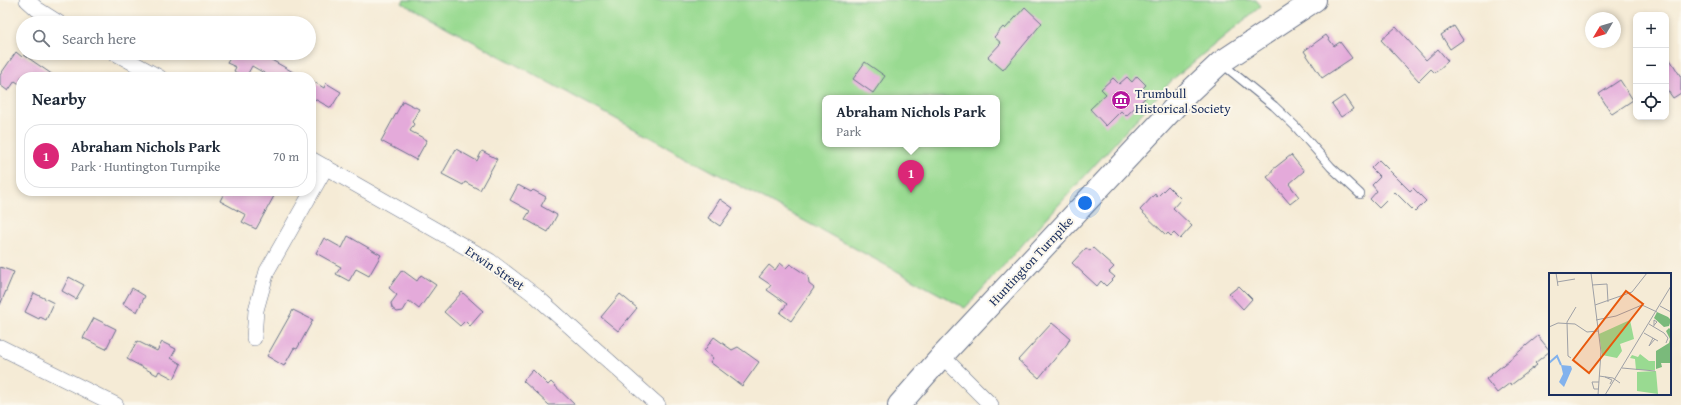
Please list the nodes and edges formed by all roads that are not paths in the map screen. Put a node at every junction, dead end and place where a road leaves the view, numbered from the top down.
1 (26, 0) edge
2 (1315, 0) edge
3 (48, 16) edge
4 (128, 60) edge
5 (1220, 63) junction
6 (150, 72) edge
7 (316, 162) edge
8 (326, 167) junction
9 (316, 185) edge
10 (1360, 194) dead end
11 (310, 196) edge
12 (254, 338) dead end
13 (0, 347) edge
14 (942, 356) junction
15 (116, 405) edge
16 (658, 405) edge
17 (899, 405) edge
18 (991, 405) edge

1 - 3 street
2 - 5 main road, Huntington Turnpike
4 - 6 street
5 - 10 lane
5 - 14 main road, Huntington Turnpike
7 - 8 street, Erwin Street
8 - 9 street
8 - 16 street, Erwin Street
11 - 12 street
13 - 15 street
14 - 17 main road, Huntington Turnpike
14 - 18 street

